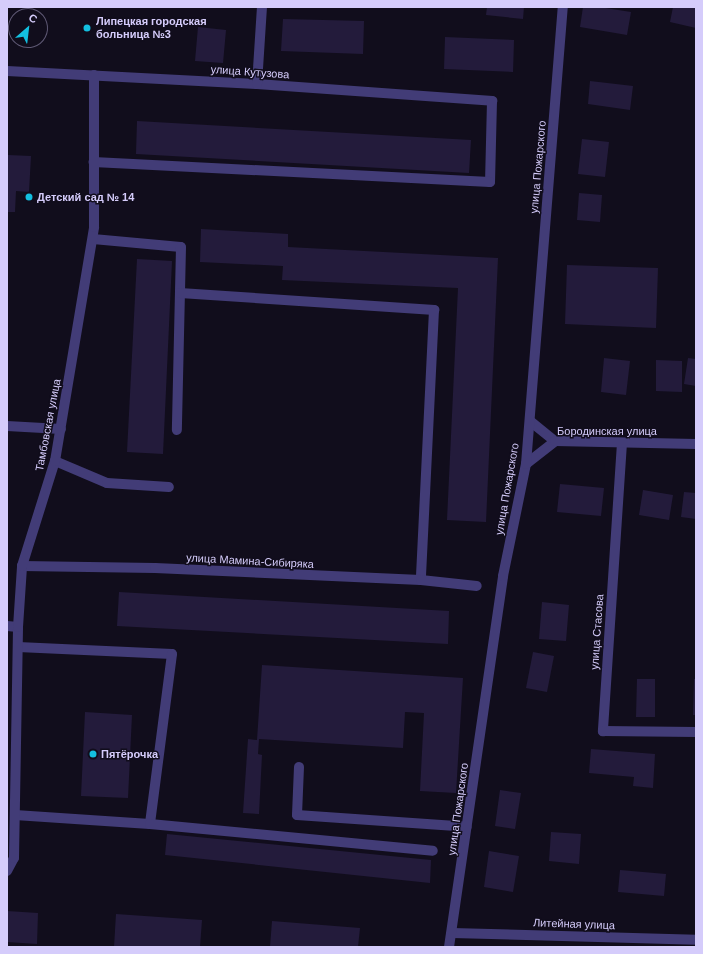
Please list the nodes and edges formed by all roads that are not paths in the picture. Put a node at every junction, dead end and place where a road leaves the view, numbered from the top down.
1 (262, 7) edge
2 (563, 7) edge
3 (7, 70) edge
4 (94, 75) junction
5 (257, 84) junction
6 (94, 162) junction
7 (93, 239) junction
8 (180, 293) junction
9 (530, 421) junction
10 (7, 426) edge
11 (61, 429) junction
12 (177, 430) dead end
13 (555, 441) junction
14 (622, 443) junction
15 (696, 444) edge
16 (55, 461) junction
17 (526, 464) junction
18 (169, 487) dead end
19 (22, 566) junction
20 (421, 580) junction
21 (477, 586) dead end
22 (7, 626) edge
23 (18, 627) junction
24 (18, 646) junction
25 (696, 732) edge
26 (299, 767) dead end
27 (15, 815) junction
28 (150, 824) junction
29 (467, 827) junction
30 (433, 851) dead end
31 (7, 871) edge
32 (452, 932) junction
33 (696, 940) edge
34 (450, 947) edge

1 - 5 street
2 - 9 street, улица Пожарского
3 - 4 street, улица Кутузова
4 - 5 street, улица Кутузова
4 - 6 street, Тамбовская улица
5 - 6 street, улица Кутузова
6 - 7 street, Тамбовская улица
7 - 8 street
7 - 11 street, Тамбовская улица
8 - 12 street
8 - 20 street
9 - 13 street
9 - 17 street, улица Пожарского
10 - 11 street
11 - 16 street, Тамбовская улица
13 - 14 street, Бородинская улица
13 - 17 street, Бородинская улица
14 - 15 street, Бородинская улица
14 - 25 street, улица Стасова
16 - 18 street
16 - 19 street, Тамбовская улица
17 - 29 street, улица Пожарского
19 - 20 street, улица Мамина-Сибиряка
19 - 23 street, Тамбовская улица
20 - 21 street, улица Мамина-Сибиряка
22 - 23 street
23 - 24 street, Тамбовская улица
24 - 27 street, Тамбовская улица
24 - 28 street
26 - 29 street
27 - 28 street
27 - 31 street, Тамбовская улица
28 - 30 street
29 - 32 street, улица Пожарского
32 - 33 street, Литейная улица
32 - 34 street, улица Пожарского

